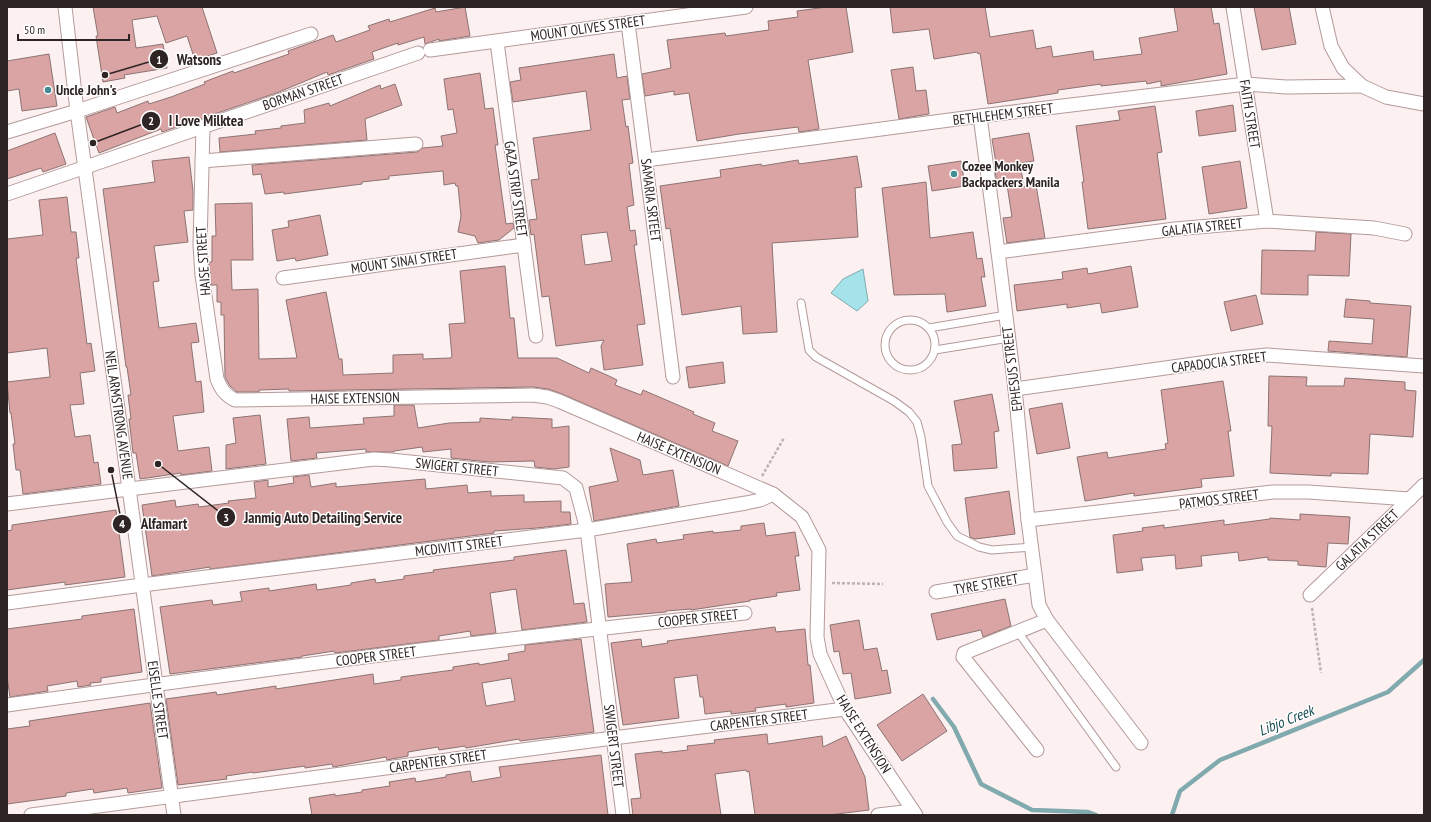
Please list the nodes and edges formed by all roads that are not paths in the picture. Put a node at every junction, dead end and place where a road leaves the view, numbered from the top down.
1 (65, 7) edge
2 (746, 7) edge
3 (1233, 7) edge
4 (1322, 7) edge
5 (628, 23) junction
6 (312, 34) dead end
7 (497, 42) junction
8 (424, 51) joint
9 (1246, 84) junction
10 (1362, 86) junction
11 (1424, 104) edge
12 (77, 111) junction
13 (980, 116) junction
14 (203, 127) junction
15 (7, 132) edge
16 (416, 144) dead end
17 (646, 160) junction
18 (202, 161) junction
19 (85, 167) junction
20 (7, 194) edge
21 (1268, 221) junction
22 (1405, 234) dead end
23 (524, 245) junction
24 (998, 252) junction
25 (283, 278) dead end
26 (801, 303) dead end
27 (1006, 315) junction
28 (929, 328) junction
29 (536, 336) dead end
30 (1009, 338) junction
31 (935, 350) junction
32 (1424, 366) edge
33 (672, 377) dead end
34 (1015, 389) junction
35 (224, 393) joint
36 (1424, 485) edge
37 (129, 490) junction
38 (773, 494) junction
39 (1410, 499) junction
40 (7, 501) edge
41 (1028, 520) junction
42 (587, 530) junction
43 (1032, 546) junction
44 (1036, 575) junction
45 (142, 585) junction
46 (936, 592) dead end
47 (1310, 595) road end
48 (7, 603) edge
49 (745, 613) dead end
50 (1046, 620) junction
51 (599, 628) junction
52 (1018, 632) junction
53 (156, 684) junction
54 (7, 705) edge
55 (845, 709) junction
56 (613, 738) junction
57 (1141, 744) dead end
58 (1037, 750) dead end
59 (1116, 767) dead end
60 (171, 796) junction
61 (914, 813) edge
62 (31, 815) edge
63 (174, 815) edge
64 (623, 815) edge
65 (878, 815) edge

1 - 12 street, NEIL ARMSTRONG AVENUE
2 - 5 street, MOUNT OLIVES STREET
3 - 9 street, FAITH STREET
4 - 10 street
5 - 7 street, MOUNT OLIVES STREET
5 - 17 street, SAMARIA SRTEET
6 - 12 street
7 - 8 street, MOUNT OLIVES STREET
7 - 23 street, GAZA STRIP STREET
8 - 14 street, BORMAN STREET
9 - 10 street, BETHLEHEM STREET
9 - 13 street, BETHLEHEM STREET
9 - 21 street, FAITH STREET
10 - 11 street
12 - 15 street
12 - 19 street, NEIL ARMSTRONG AVENUE
13 - 17 street, BETHLEHEM STREET
13 - 24 street, EPHESUS STREET
14 - 18 street, HAISE STREET
14 - 19 street, BORMAN STREET
16 - 18 street
17 - 33 street, SAMARIA SRTEET
18 - 35 street, HAISE STREET
19 - 20 street, BORMAN STREET
19 - 37 street, NEIL ARMSTRONG AVENUE
21 - 22 street, GALATIA STREET
21 - 24 street, GALATIA STREET
23 - 25 street, MOUNT SINAI STREET
23 - 29 street, GAZA STRIP STREET
24 - 27 street, EPHESUS STREET
26 - 43 lane
27 - 28 lane
27 - 30 street, EPHESUS STREET
28 - 31 lane
28 - 31 lane
30 - 31 lane
30 - 34 street, EPHESUS STREET
32 - 34 street, CAPADOCIA STREET
34 - 41 street, EPHESUS STREET
35 - 38 street, HAISE EXTENSION
36 - 39 street, GALATIA STREET
37 - 40 street, SWIGERT STREET
37 - 42 street, SWIGERT STREET
37 - 45 street, NEIL ARMSTRONG AVENUE
38 - 42 street, MCDIVITT STREET
38 - 55 street, HAISE EXTENSION
39 - 41 street, PATMOS STREET
39 - 47 street, GALATIA STREET
41 - 43 street, EPHESUS STREET
42 - 45 street, MCDIVITT STREET
42 - 51 street, SWIGERT STREET
43 - 44 street, EPHESUS STREET
44 - 46 street, TYRE STREET
44 - 50 street, EPHESUS STREET
45 - 48 street
45 - 53 street, EISELLE STREET
49 - 51 street, COOPER STREET
50 - 52 street
50 - 57 street, EPHESUS STREET
51 - 53 street, COOPER STREET
51 - 56 street, SWIGERT STREET
52 - 58 street
52 - 59 lane
53 - 54 street, COOPER STREET
53 - 60 street, EISELLE STREET
55 - 56 street, CARPENTER STREET
55 - 61 street, HAISE EXTENSION
56 - 60 street, CARPENTER STREET
56 - 64 street, SWIGERT STREET
60 - 62 street, CARPENTER STREET
60 - 63 street, EISELLE STREET
61 - 65 street

